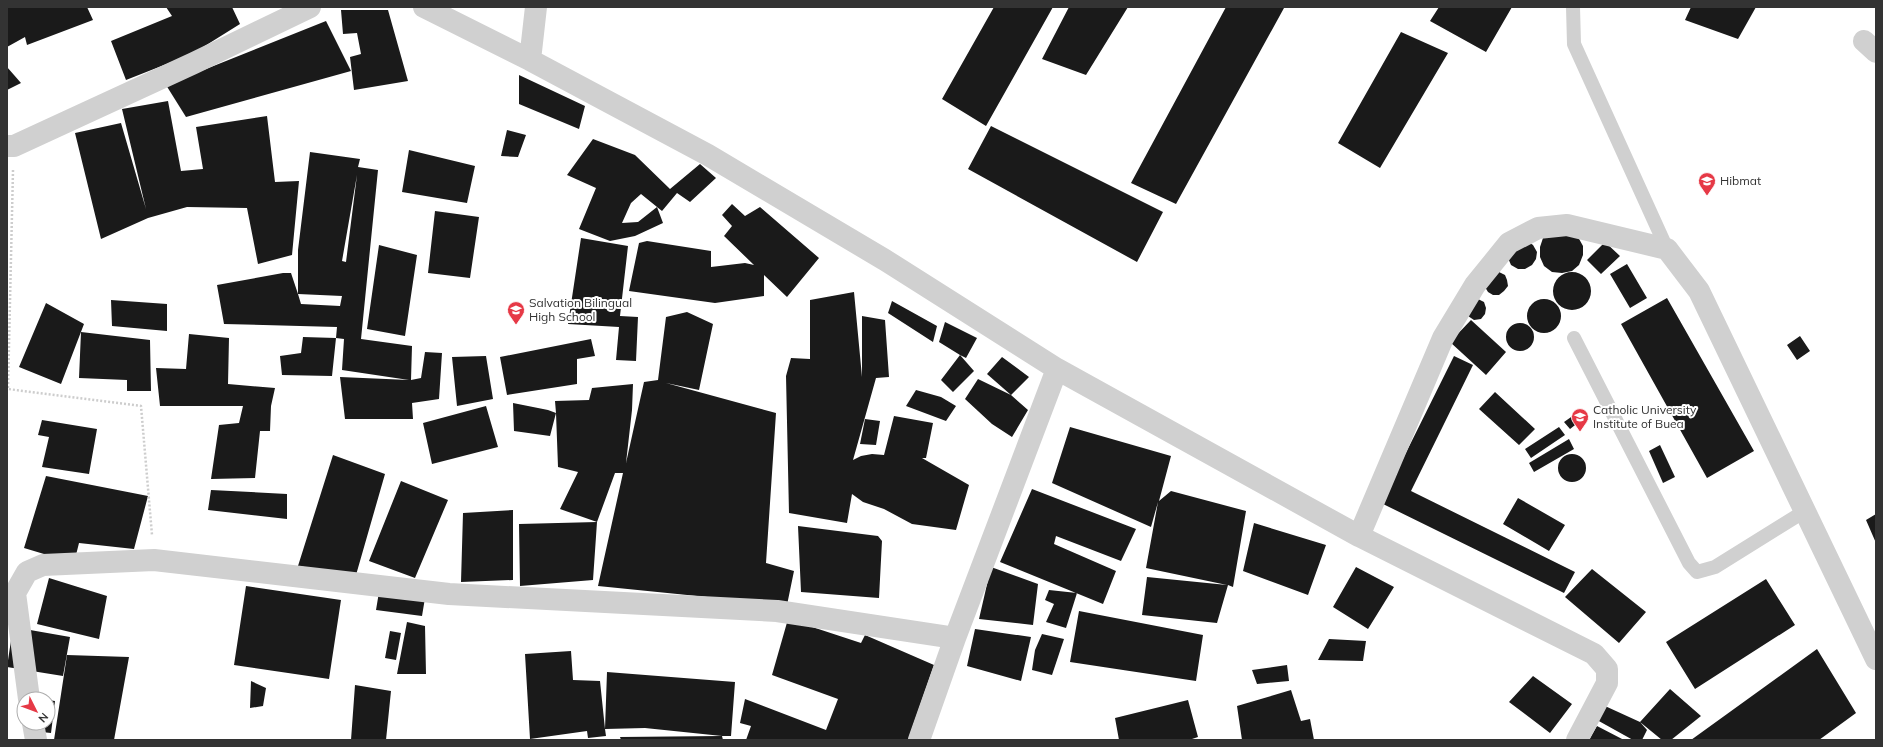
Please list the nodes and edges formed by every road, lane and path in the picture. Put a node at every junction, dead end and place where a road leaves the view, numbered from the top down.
1 (310, 7) edge
2 (424, 7) edge
3 (536, 7) edge
4 (1573, 7) edge
5 (530, 60) junction
6 (10, 146) edge
7 (1667, 249) junction
8 (1574, 338) dead end
9 (1057, 369) junction
10 (1805, 511) junction
11 (1360, 536) junction
12 (154, 560) junction
13 (955, 638) junction
14 (1876, 659) edge
15 (28, 691) edge
16 (919, 740) edge
17 (1577, 740) edge

1 - 6 street
2 - 5 street
3 - 5 street
4 - 7 lane
5 - 9 street
6 - 12 path
7 - 10 street
7 - 11 street
8 - 10 lane
9 - 11 street
9 - 13 street
10 - 14 street
11 - 17 street
12 - 13 street
12 - 15 street
13 - 16 street

